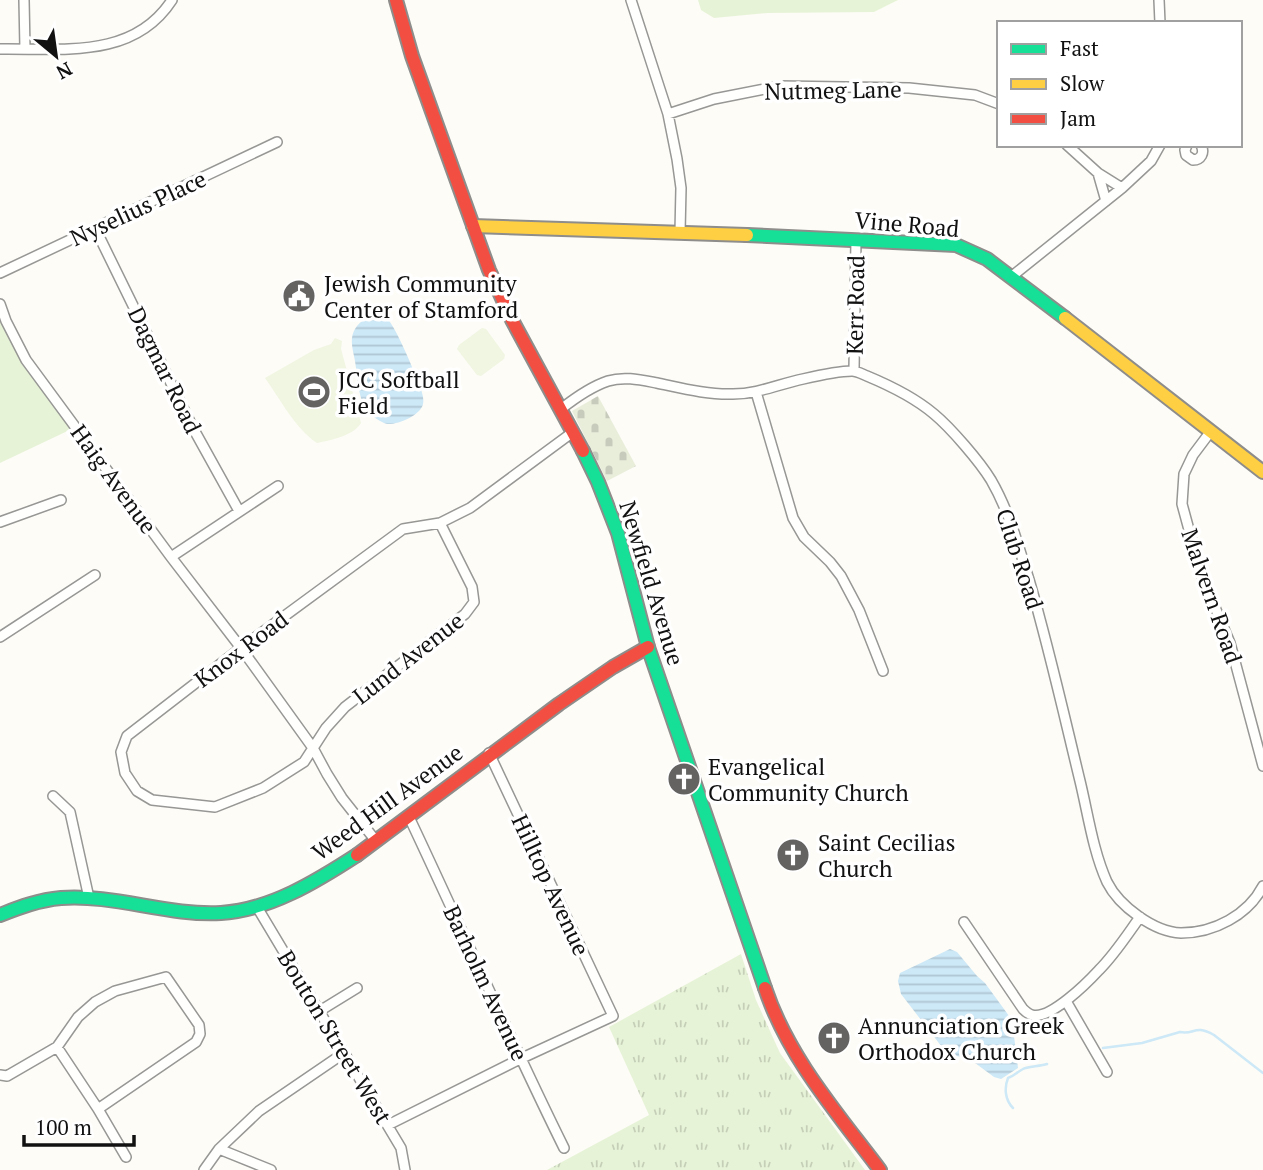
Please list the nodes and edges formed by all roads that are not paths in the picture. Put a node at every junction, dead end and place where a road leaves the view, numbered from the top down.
1 (24, 0) edge
2 (172, 0) edge
3 (396, 0) edge
4 (631, 0) edge
5 (1159, 0) edge
6 (1160, 21) edge
7 (0, 49) edge
8 (25, 49) junction
9 (997, 103) edge
10 (668, 114) junction
11 (277, 142) dead end
12 (1069, 147) edge
13 (1159, 147) edge
14 (1185, 147) edge
15 (1202, 147) edge
16 (1098, 173) junction
17 (1122, 188) junction
18 (1106, 201) junction
19 (472, 226) junction
20 (95, 228) junction
21 (680, 232) junction
22 (856, 240) junction
23 (0, 273) edge
24 (1011, 277) junction
25 (0, 304) edge
26 (854, 370) junction
27 (756, 392) junction
28 (561, 409) junction
29 (1211, 431) junction
30 (573, 432) junction
31 (1263, 472) edge
32 (278, 486) dead end
33 (61, 500) dead end
34 (239, 511) junction
35 (0, 522) edge
36 (440, 523) junction
37 (171, 557) junction
38 (95, 575) dead end
39 (0, 637) edge
40 (649, 647) junction
41 (241, 648) junction
42 (883, 671) dead end
43 (313, 748) junction
44 (489, 753) junction
45 (1263, 766) edge
46 (53, 796) dead end
47 (409, 817) junction
48 (376, 841) junction
49 (1263, 886) edge
50 (89, 898) junction
51 (257, 907) junction
52 (2, 910) edge
53 (1140, 917) junction
54 (964, 922) dead end
55 (357, 988) dead end
56 (1066, 1001) junction
57 (318, 1012) junction
58 (57, 1047) junction
59 (344, 1053) junction
60 (520, 1059) junction
61 (1107, 1072) dead end
62 (0, 1075) edge
63 (98, 1109) junction
64 (388, 1125) junction
65 (564, 1148) dead end
66 (219, 1149) junction
67 (126, 1157) dead end
68 (204, 1170) edge
69 (271, 1170) edge
70 (405, 1170) edge
71 (880, 1170) edge

1 - 8 street
2 - 8 street
3 - 19 main road, Newfield Avenue
4 - 10 street
5 - 6 street
7 - 8 street
9 - 10 street, Nutmeg Lane
10 - 21 street
11 - 20 street, Nyselius Place
12 - 16 street
13 - 17 street
14 - 15 street
16 - 17 street
16 - 18 street
17 - 18 street
18 - 24 street
19 - 21 main road, Vine Road
19 - 28 main road, Newfield Avenue
20 - 23 street, Nyselius Place
20 - 34 street, Dagmar Road
21 - 22 main road, Vine Road
22 - 24 main road, Vine Road
22 - 26 street, Kerr Road
24 - 29 main road, Vine Road
25 - 37 street, Haig Avenue
26 - 27 street
26 - 53 street, Club Road
27 - 28 street
27 - 42 street
28 - 30 main road, Newfield Avenue
29 - 31 main road, Vine Road
29 - 45 street, Malvern Road
30 - 36 street, Knox Road
30 - 40 main road, Newfield Avenue
32 - 34 street
33 - 35 street
34 - 37 street
36 - 41 street, Knox Road
36 - 43 street, Lund Avenue
37 - 41 street, Haig Avenue
38 - 39 street
40 - 44 main road, Weed Hill Avenue
40 - 71 main road, Newfield Avenue
41 - 43 street, Haig Avenue
41 - 43 street, Knox Road
43 - 48 street, Haig Avenue
44 - 47 main road, Weed Hill Avenue
44 - 60 street, Hilltop Avenue
46 - 50 street
47 - 48 main road, Weed Hill Avenue
47 - 60 street, Barholm Avenue
48 - 51 main road, Weed Hill Avenue
49 - 53 street, Club Road
50 - 51 main road, Weed Hill Avenue
50 - 52 main road, Weed Hill Avenue
51 - 57 street, Bouton Street West
53 - 56 street
54 - 56 street
55 - 57 street
56 - 61 street
57 - 59 street, Bouton Street West
58 - 62 street
58 - 63 street
58 - 63 street
59 - 64 street, Bouton Street West
59 - 66 street
60 - 64 street
60 - 65 street, Barholm Avenue
63 - 67 street
64 - 70 street, Bouton Street West
66 - 68 street
66 - 69 street

